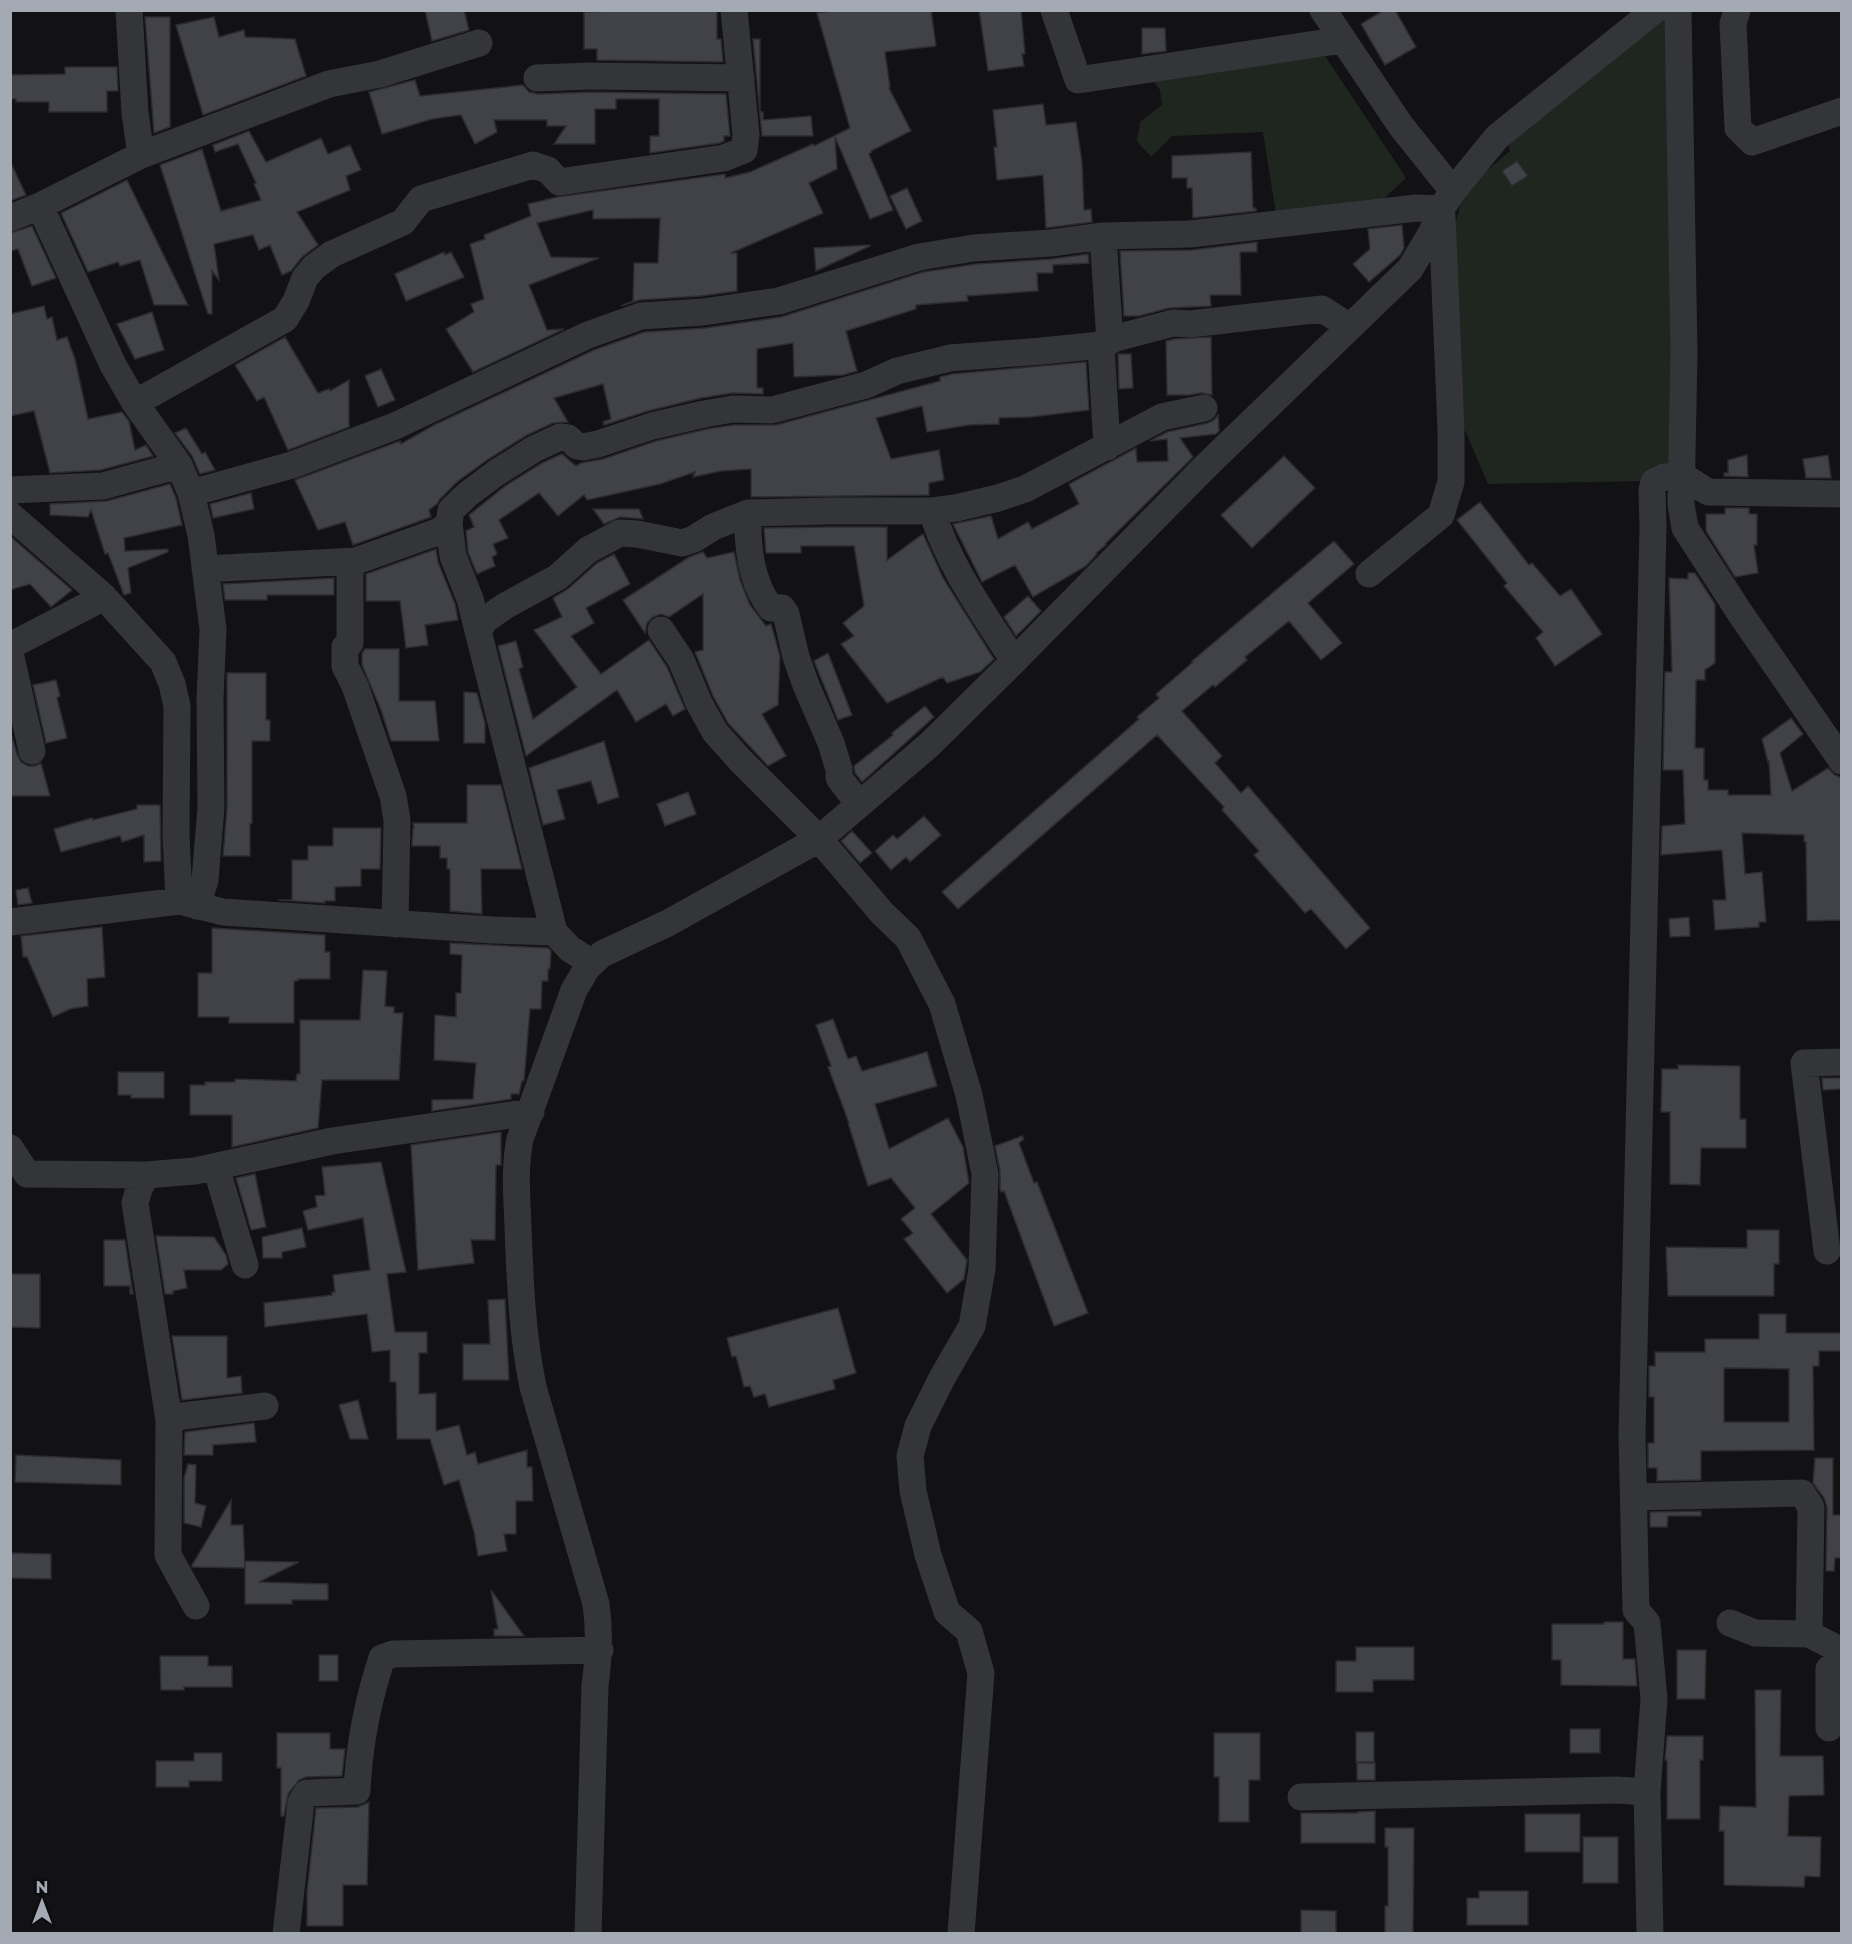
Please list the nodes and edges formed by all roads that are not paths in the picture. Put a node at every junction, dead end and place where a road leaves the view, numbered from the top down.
1 (129, 10) edge
2 (734, 10) edge
3 (1054, 10) edge
4 (1323, 10) edge
5 (1678, 10) edge
6 (1737, 10) edge
7 (1646, 15) edge
8 (1342, 40) junction
9 (479, 43) dead end
10 (537, 78) dead end
11 (741, 78) junction
12 (1842, 111) edge
13 (141, 155) junction
14 (1447, 200) junction
15 (40, 206) junction
16 (10, 218) edge
17 (1103, 236) junction
18 (1350, 327) junction
19 (1105, 343) junction
20 (135, 403) junction
21 (1204, 408) dead end
22 (1107, 447) junction
23 (179, 465) junction
24 (1683, 476) junction
25 (10, 490) edge
26 (191, 493) junction
27 (1842, 494) edge
28 (932, 511) junction
29 (748, 513) junction
30 (10, 515) edge
31 (449, 523) junction
32 (350, 562) junction
33 (206, 569) junction
34 (1370, 574) dead end
35 (104, 597) junction
36 (661, 630) dead end
37 (478, 632) junction
38 (10, 646) edge
39 (10, 653) edge
40 (1014, 661) junction
41 (32, 751) dead end
42 (1842, 761) edge
43 (859, 804) junction
44 (819, 839) junction
45 (188, 904) junction
46 (10, 922) edge
47 (395, 924) junction
48 (554, 932) junction
49 (592, 963) junction
50 (1842, 1062) edge
51 (531, 1112) junction
52 (10, 1148) edge
53 (216, 1167) junction
54 (146, 1175) junction
55 (1827, 1251) dead end
56 (245, 1265) dead end
57 (265, 1406) dead end
58 (169, 1420) junction
59 (1635, 1497) junction
60 (196, 1606) dead end
61 (1730, 1623) dead end
62 (1809, 1634) junction
63 (600, 1650) junction
64 (1842, 1651) edge
65 (1842, 1656) edge
66 (1829, 1728) dead end
67 (1647, 1792) junction
68 (1301, 1797) dead end
69 (286, 1934) edge
70 (588, 1934) edge
71 (961, 1934) edge
72 (1650, 1934) edge

1 - 13 street
2 - 11 street
3 - 8 street
4 - 8 street
5 - 24 street
6 - 12 street
7 - 14 street
8 - 14 street
9 - 13 street
10 - 11 street
11 - 20 street
13 - 15 street
14 - 17 street
14 - 18 street
14 - 34 street
15 - 16 street
15 - 20 street
17 - 19 street
17 - 26 street
18 - 19 street
18 - 40 street
19 - 22 street
19 - 31 street
20 - 23 street
21 - 22 street
22 - 28 street
23 - 25 street
23 - 26 street
24 - 27 street
24 - 42 street
24 - 59 street
26 - 33 street
28 - 29 street
28 - 40 street
29 - 37 street
29 - 43 street
30 - 35 street
31 - 32 street
31 - 37 street
32 - 33 street
32 - 47 street
33 - 45 street
35 - 38 street
35 - 45 street
36 - 44 street
37 - 48 street
39 - 41 street
40 - 43 street
43 - 44 street
44 - 49 street
44 - 71 street
45 - 46 street
45 - 47 street
47 - 48 street
48 - 49 street
49 - 51 street
50 - 55 street
51 - 53 street
51 - 63 street
52 - 54 street
53 - 54 street
53 - 56 street
54 - 58 street
57 - 58 street
58 - 60 street
59 - 62 street
59 - 67 street
61 - 62 street
62 - 64 street
63 - 69 street
63 - 70 street
65 - 66 street
67 - 68 street
67 - 72 street

